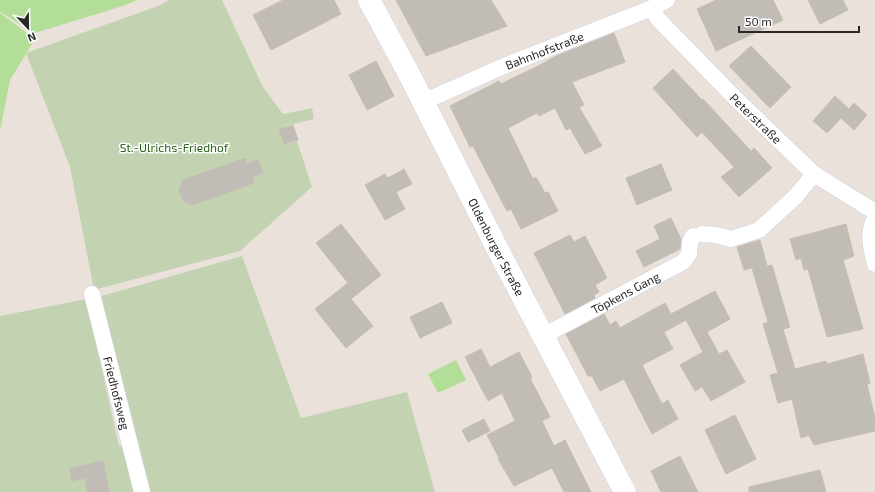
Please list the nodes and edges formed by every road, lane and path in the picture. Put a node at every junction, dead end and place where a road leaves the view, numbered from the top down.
1 (369, 0) edge
2 (667, 0) edge
3 (652, 8) junction
4 (423, 102) junction
5 (814, 174) junction
6 (875, 212) edge
7 (875, 218) edge
8 (875, 264) edge
9 (92, 294) dead end
10 (543, 336) junction
11 (142, 492) edge
12 (626, 492) edge

1 - 4 street, Oldenburger Straße
2 - 3 street, Bahnhofstraße
3 - 4 street, Bahnhofstraße
3 - 5 street, Peterstraße
4 - 10 street, Oldenburger Straße
5 - 6 street, Peterstraße
5 - 10 street, Töpkens Gang
7 - 8 street
9 - 11 street, Friedhofsweg
10 - 12 street, Oldenburger Straße

